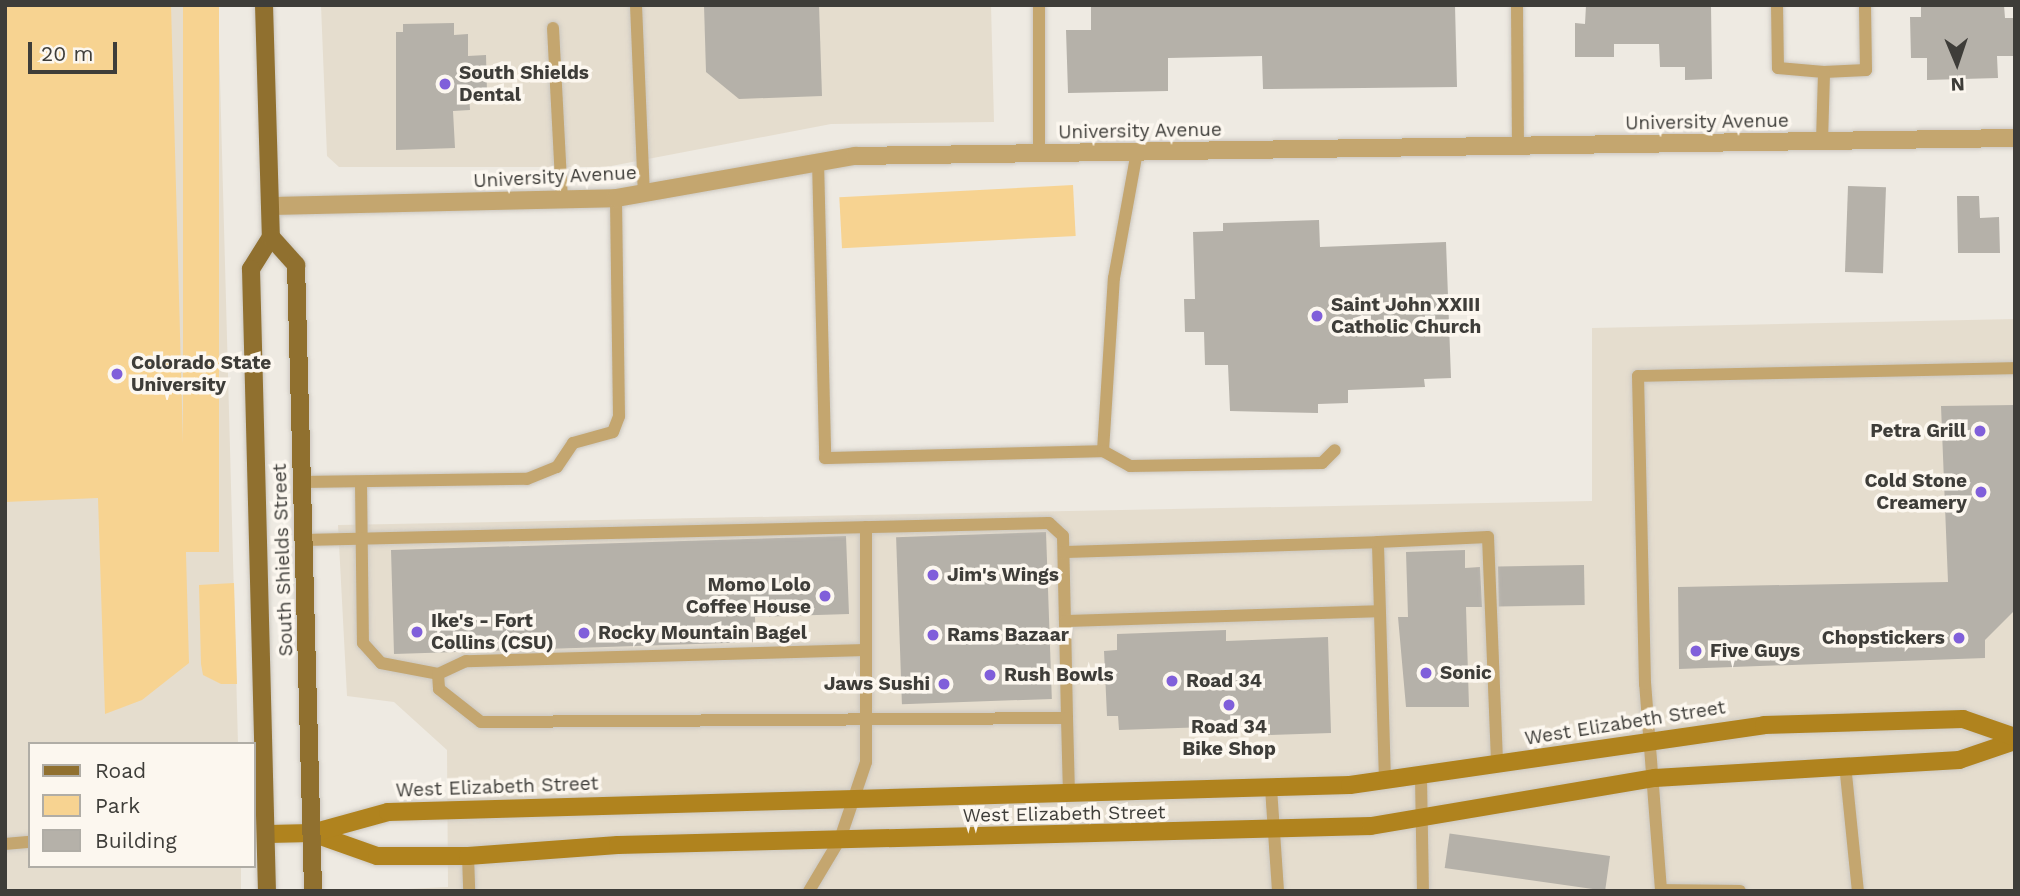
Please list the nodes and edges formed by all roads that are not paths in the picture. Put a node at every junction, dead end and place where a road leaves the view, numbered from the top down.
1 (264, 5) edge
2 (636, 5) edge
3 (1039, 5) edge
4 (1517, 5) edge
5 (1777, 5) edge
6 (1865, 5) edge
7 (553, 28) dead end
8 (1824, 72) junction
9 (2015, 138) edge
10 (1822, 141) junction
11 (1518, 146) junction
12 (1137, 152) junction
13 (1040, 153) junction
14 (818, 160) junction
15 (644, 194) junction
16 (616, 198) junction
17 (562, 201) junction
18 (270, 206) junction
19 (271, 237) junction
20 (2015, 368) edge
21 (1335, 450) dead end
22 (1103, 451) junction
23 (301, 482) junction
24 (360, 483) junction
25 (866, 527) junction
26 (359, 539) junction
27 (303, 540) junction
28 (1378, 542) junction
29 (1064, 552) junction
30 (1379, 611) junction
31 (1065, 621) junction
32 (866, 650) junction
33 (438, 674) junction
34 (1068, 718) junction
35 (867, 720) junction
36 (1650, 737) junction
37 (2015, 739) edge
38 (1845, 764) junction
39 (1497, 765) junction
40 (1421, 778) junction
41 (1655, 778) junction
42 (1385, 781) junction
43 (1271, 788) junction
44 (1069, 793) junction
45 (858, 797) junction
46 (1423, 821) junction
47 (1272, 830) junction
48 (312, 833) junction
49 (261, 835) edge
50 (841, 839) junction
51 (28, 842) edge
52 (5, 844) edge
53 (468, 856) junction
54 (267, 891) edge
55 (313, 891) edge
56 (469, 891) edge
57 (809, 891) edge
58 (1278, 891) edge
59 (1423, 891) edge
60 (1740, 891) edge
61 (1858, 891) edge

1 - 18 main road
2 - 15 lane
3 - 13 lane
4 - 11 lane
5 - 8 lane
6 - 8 lane
7 - 17 lane
8 - 10 lane
9 - 10 street, University Avenue
10 - 11 street, University Avenue
11 - 12 street, University Avenue
12 - 13 street, University Avenue
12 - 22 lane
13 - 14 street, University Avenue
14 - 15 street, University Avenue
14 - 22 lane
15 - 16 street, University Avenue
16 - 17 street, University Avenue
16 - 24 lane
17 - 18 street, University Avenue
18 - 19 main road
19 - 23 main road, South Shields Street
19 - 49 main road, South Shields Street
20 - 36 lane
21 - 22 lane
23 - 24 lane
23 - 27 main road, South Shields Street
24 - 26 lane
25 - 26 lane
25 - 29 lane
25 - 32 lane
26 - 27 lane
26 - 33 lane
27 - 48 main road, South Shields Street
28 - 29 lane
28 - 30 lane
28 - 39 lane
29 - 31 lane
30 - 31 lane
30 - 42 lane
31 - 34 lane
32 - 33 lane
32 - 35 lane
33 - 35 lane
34 - 35 lane
34 - 44 lane
35 - 45 lane
36 - 37 main road, West Elizabeth Street
36 - 39 main road, West Elizabeth Street
36 - 41 lane
37 - 38 main road, West Elizabeth Street
38 - 41 main road, West Elizabeth Street
38 - 61 lane
39 - 40 main road, West Elizabeth Street
40 - 42 main road, West Elizabeth Street
40 - 46 lane
41 - 46 main road, West Elizabeth Street
41 - 60 lane
42 - 43 main road, West Elizabeth Street
43 - 44 main road, West Elizabeth Street
43 - 47 lane
44 - 45 main road, West Elizabeth Street
45 - 48 main road, West Elizabeth Street
45 - 50 lane
46 - 47 main road, West Elizabeth Street
46 - 59 lane
47 - 50 main road, West Elizabeth Street
47 - 58 lane
48 - 49 main road
48 - 53 main road, West Elizabeth Street
48 - 55 main road, South Shields Street
49 - 54 main road, South Shields Street
50 - 53 main road, West Elizabeth Street
50 - 57 lane
51 - 52 lane
53 - 56 lane

